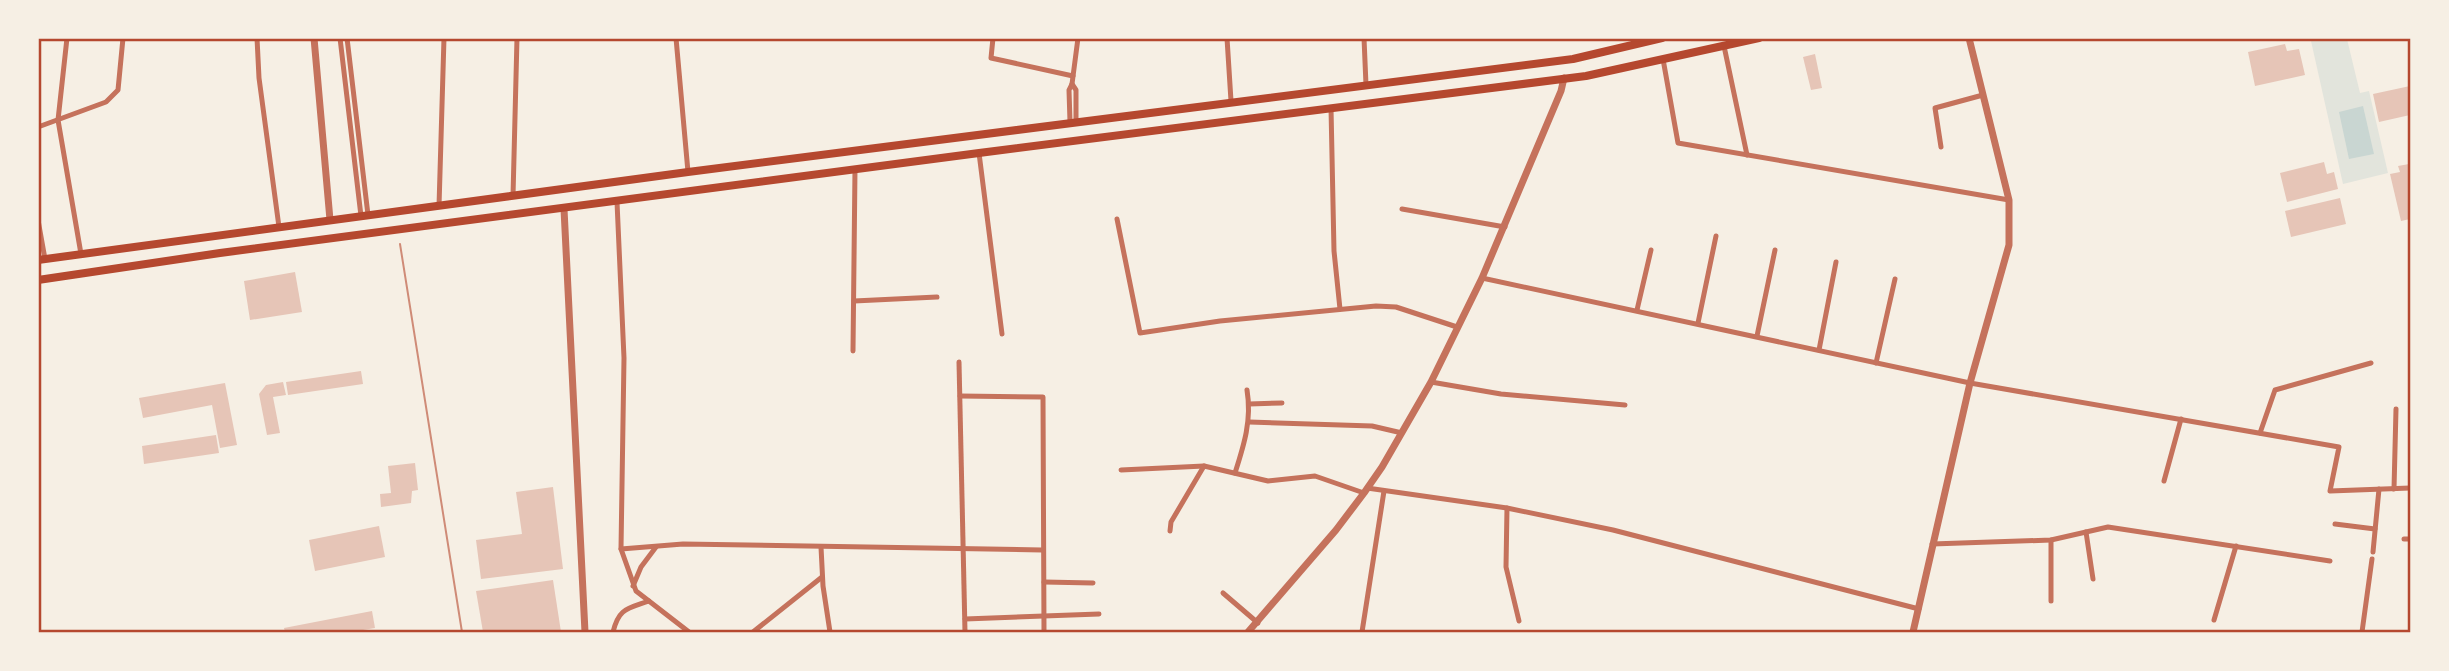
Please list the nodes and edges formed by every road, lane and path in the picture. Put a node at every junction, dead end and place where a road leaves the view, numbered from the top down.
1 (68, 38) edge
2 (122, 38) edge
3 (257, 38) edge
4 (314, 38) edge
5 (340, 38) edge
6 (346, 38) edge
7 (444, 38) edge
8 (517, 38) edge
9 (676, 38) edge
10 (993, 38) edge
11 (1078, 38) edge
12 (1227, 38) edge
13 (1364, 38) edge
14 (1662, 38) edge
15 (1759, 38) edge
16 (1969, 38) edge
17 (1634, 42) edge
18 (1724, 46) junction
19 (1567, 59) junction
20 (1663, 59) junction
21 (1073, 76) junction
22 (1564, 78) junction
23 (1366, 85) junction
24 (1983, 94) junction
25 (1231, 102) junction
26 (1331, 108) junction
27 (58, 120) junction
28 (1073, 122) junction
29 (38, 127) edge
30 (1941, 147) dead end
31 (979, 153) junction
32 (1747, 155) junction
33 (855, 169) junction
34 (688, 172) junction
35 (617, 183) junction
36 (513, 196) junction
37 (2009, 200) junction
38 (617, 202) junction
39 (439, 206) junction
40 (564, 209) junction
41 (1402, 209) dead end
42 (364, 216) junction
43 (1117, 219) dead end
44 (38, 220) edge
45 (330, 220) junction
46 (279, 227) junction
47 (1505, 227) junction
48 (1716, 236) dead end
49 (1651, 250) dead end
50 (1775, 250) dead end
51 (81, 254) junction
52 (42, 259) edge
53 (1836, 262) dead end
54 (1482, 278) junction
55 (38, 279) edge
56 (1895, 279) dead end
57 (937, 297) dead end
58 (854, 301) junction
59 (1340, 309) junction
60 (1637, 310) junction
61 (1698, 323) junction
62 (1457, 327) junction
63 (1002, 334) dead end
64 (1757, 336) junction
65 (1819, 350) junction
66 (853, 351) dead end
67 (959, 362) dead end
68 (1876, 363) junction
69 (2371, 363) dead end
70 (1431, 382) junction
71 (1970, 383) junction
72 (1247, 390) dead end
73 (960, 396) junction
74 (1282, 403) dead end
75 (1249, 404) junction
76 (1625, 405) dead end
77 (2396, 409) dead end
78 (2181, 419) junction
79 (1249, 422) junction
80 (1402, 433) junction
81 (2260, 433) junction
82 (1204, 466) junction
83 (1121, 470) dead end
84 (1235, 473) junction
85 (2164, 481) dead end
86 (2410, 488) edge
87 (2379, 489) junction
88 (2394, 489) junction
89 (1365, 491) junction
90 (1384, 491) junction
91 (1507, 508) junction
92 (2335, 524) dead end
93 (2375, 528) junction
94 (1170, 531) dead end
95 (2086, 532) junction
96 (2051, 540) junction
97 (1932, 544) junction
98 (2236, 546) junction
99 (656, 547) junction
100 (821, 547) junction
101 (621, 549) junction
102 (963, 549) junction
103 (1042, 550) junction
104 (2330, 561) dead end
105 (822, 577) junction
106 (2093, 579) dead end
107 (1044, 582) junction
108 (1093, 583) dead end
109 (633, 586) junction
110 (1223, 593) dead end
111 (649, 601) junction
112 (2051, 601) dead end
113 (1919, 609) junction
114 (1099, 614) dead end
115 (1044, 616) junction
116 (965, 619) junction
117 (2214, 620) dead end
118 (1519, 621) dead end
119 (1258, 623) junction
120 (585, 631) edge
121 (613, 632) edge
122 (689, 632) edge
123 (753, 632) edge
124 (830, 632) edge
125 (965, 632) edge
126 (1044, 632) edge
127 (1248, 632) edge
128 (1362, 632) edge
129 (1913, 632) edge
130 (2362, 632) edge

1 - 27 street
2 - 27 street
3 - 46 street
4 - 45 street
5 - 42 street
6 - 42 street
7 - 39 street
8 - 36 street
9 - 34 street
10 - 21 street
11 - 21 street
12 - 25 street
13 - 23 street
14 - 17 main road
15 - 18 main road
16 - 24 street
17 - 19 main road
18 - 20 main road
18 - 32 street
19 - 22 main road
19 - 23 main road
20 - 22 main road
20 - 32 street
21 - 28 street
22 - 26 main road
22 - 47 street
23 - 25 main road
24 - 30 street
24 - 37 street
25 - 28 main road
26 - 31 main road
26 - 59 street
27 - 29 street
27 - 51 street
28 - 34 main road
31 - 33 main road
31 - 63 street
32 - 37 street
33 - 38 main road
33 - 58 street
34 - 35 main road
35 - 36 main road
35 - 38 main road
36 - 39 main road
37 - 71 street
38 - 40 main road
38 - 101 street
39 - 42 main road
40 - 55 main road
40 - 120 street
41 - 47 street
42 - 45 main road
43 - 59 street
44 - 52 street
45 - 46 main road
46 - 51 main road
47 - 54 street
48 - 61 street
49 - 60 street
50 - 64 street
51 - 52 main road
53 - 65 street
54 - 60 street
54 - 62 street
56 - 68 street
57 - 58 street
58 - 66 street
59 - 62 street
60 - 61 street
61 - 64 street
62 - 70 street
64 - 65 street
65 - 68 street
67 - 73 street
68 - 71 street
69 - 81 street
70 - 76 street
70 - 80 street
71 - 78 street
71 - 97 street
72 - 75 street
73 - 102 street
73 - 103 street
74 - 75 street
75 - 79 street
77 - 88 street
78 - 81 street
78 - 85 street
79 - 80 street
79 - 84 street
80 - 89 street
81 - 87 street
82 - 83 street
82 - 84 street
82 - 94 street
84 - 89 street
86 - 88 street
87 - 88 street
87 - 93 street
89 - 90 street
89 - 119 street
90 - 91 street
90 - 128 street
91 - 113 street
91 - 118 street
92 - 93 street
93 - 130 street
95 - 96 street
95 - 98 street
95 - 106 street
96 - 97 street
96 - 112 street
97 - 113 street
98 - 104 street
98 - 117 street
99 - 100 street
99 - 101 street
99 - 109 street
100 - 102 street
100 - 105 street
101 - 109 street
102 - 103 street
102 - 116 street
103 - 107 street
105 - 123 street
105 - 124 street
107 - 108 street
107 - 115 street
109 - 111 street
110 - 119 street
111 - 121 street
111 - 122 street
113 - 129 street
114 - 115 street
115 - 116 street
115 - 126 street
116 - 125 street
119 - 127 street

